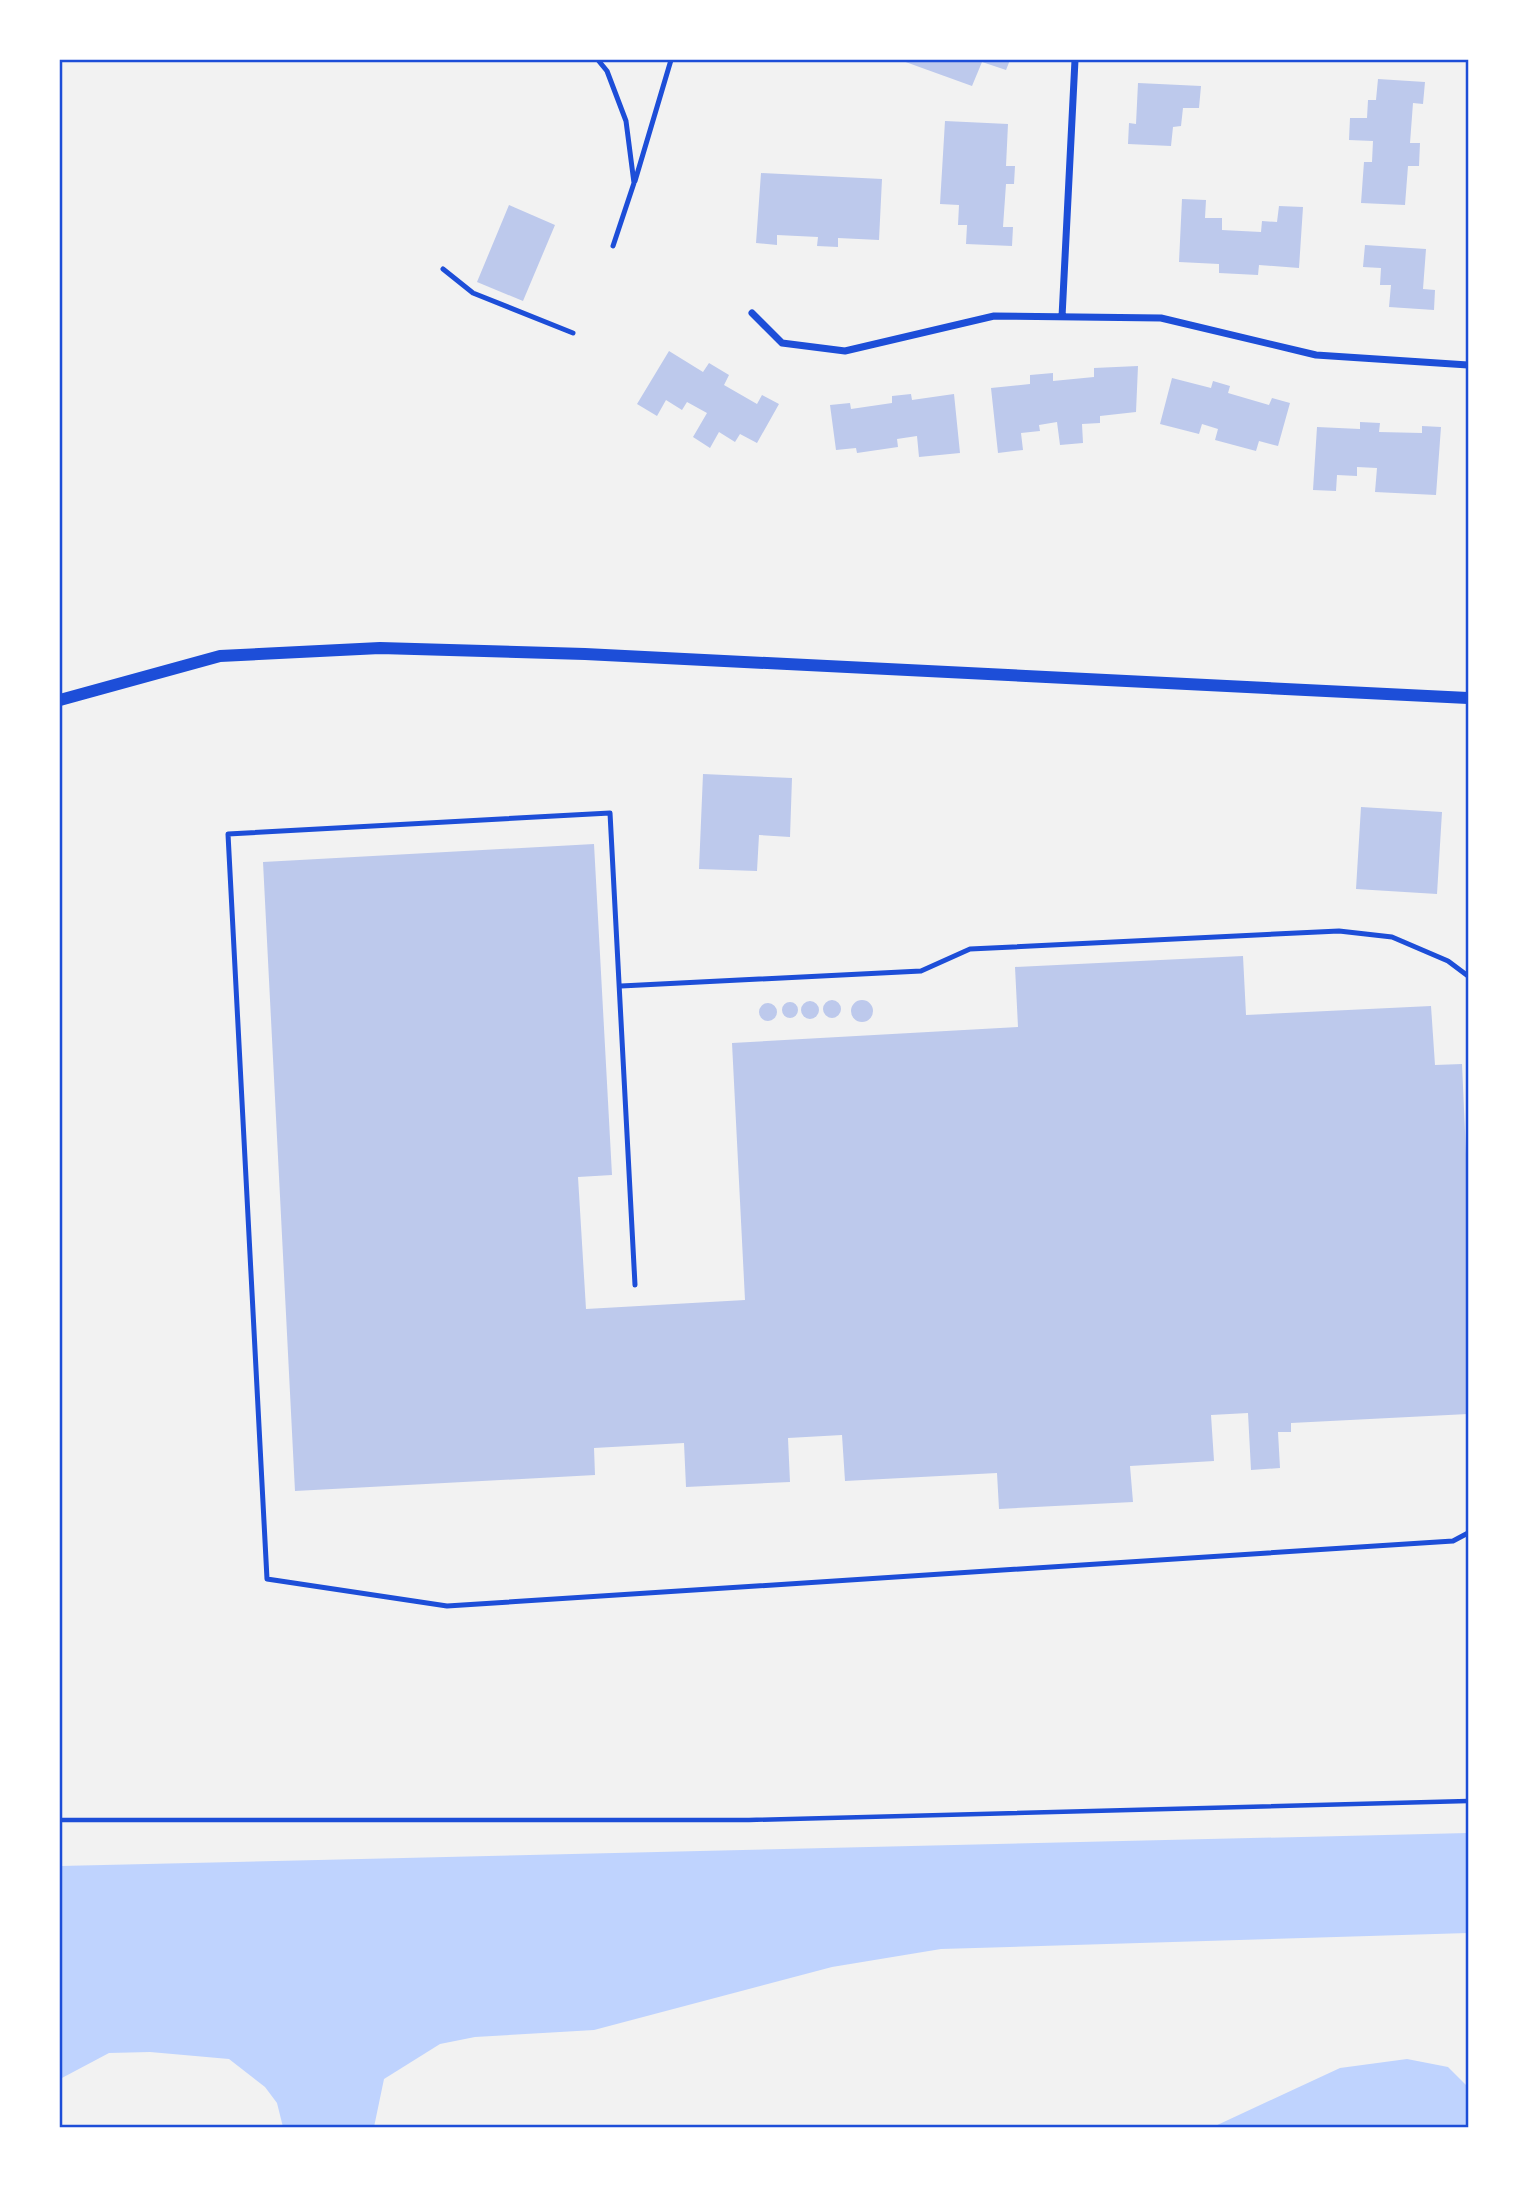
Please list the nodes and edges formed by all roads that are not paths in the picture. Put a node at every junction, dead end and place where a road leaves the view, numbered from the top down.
1 (598, 60) edge
2 (671, 60) edge
3 (1075, 60) edge
4 (634, 183) junction
5 (612, 246) dead end
6 (443, 269) dead end
7 (752, 313) dead end
8 (1062, 317) junction
9 (573, 333) dead end
10 (1468, 365) edge
11 (1468, 698) edge
12 (60, 699) edge
13 (1468, 976) edge
14 (621, 986) junction
15 (635, 1285) dead end
16 (1468, 1533) edge

1 - 4 lane
2 - 4 lane
3 - 8 street
4 - 5 lane
6 - 9 lane
7 - 8 street
8 - 10 street
11 - 12 street
13 - 14 lane
14 - 15 lane
14 - 16 lane

